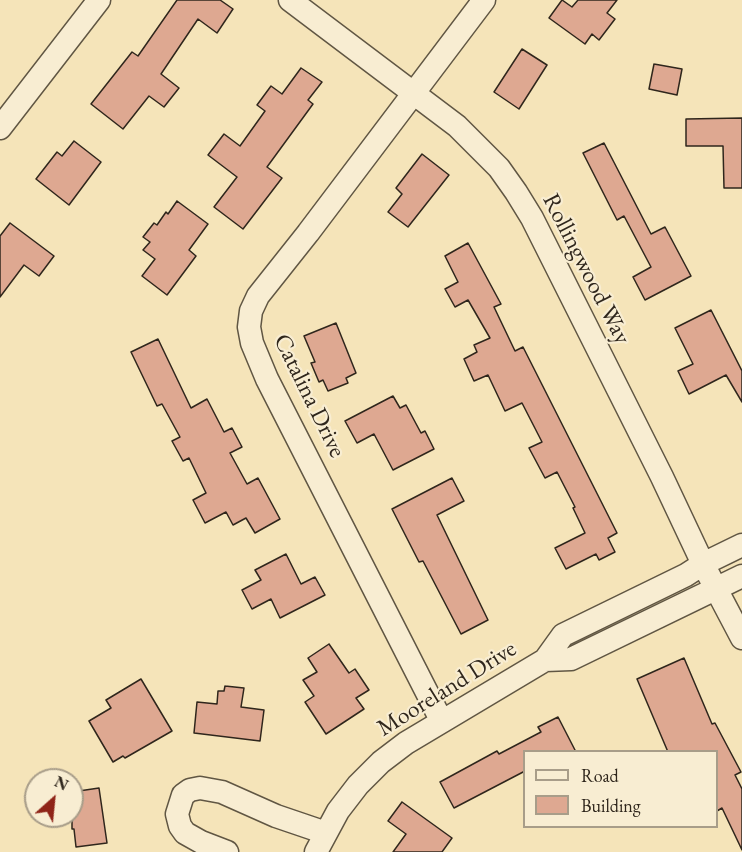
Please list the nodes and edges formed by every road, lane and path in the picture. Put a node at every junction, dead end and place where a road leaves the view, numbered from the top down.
1 (99, 0) edge
2 (290, 0) edge
3 (484, 0) edge
4 (414, 92) junction
5 (0, 128) edge
6 (742, 545) edge
7 (703, 564) junction
8 (742, 576) edge
9 (717, 589) junction
10 (742, 638) edge
11 (545, 660) junction
12 (441, 720) junction
13 (321, 842) edge
14 (227, 852) edge

1 - 5 street
2 - 4 street, Rollingwood Way
3 - 4 street, Catalina Drive
4 - 7 street, Rollingwood Way
4 - 12 street, Catalina Drive
6 - 7 street, Mooreland Drive
7 - 9 street, Rollingwood Way
7 - 11 street, Mooreland Drive
8 - 9 street, Mooreland Drive
9 - 10 street, Rollingwood Way
9 - 11 street, Mooreland Drive
11 - 12 street, Mooreland Drive
12 - 13 street, Mooreland Drive
13 - 14 street

